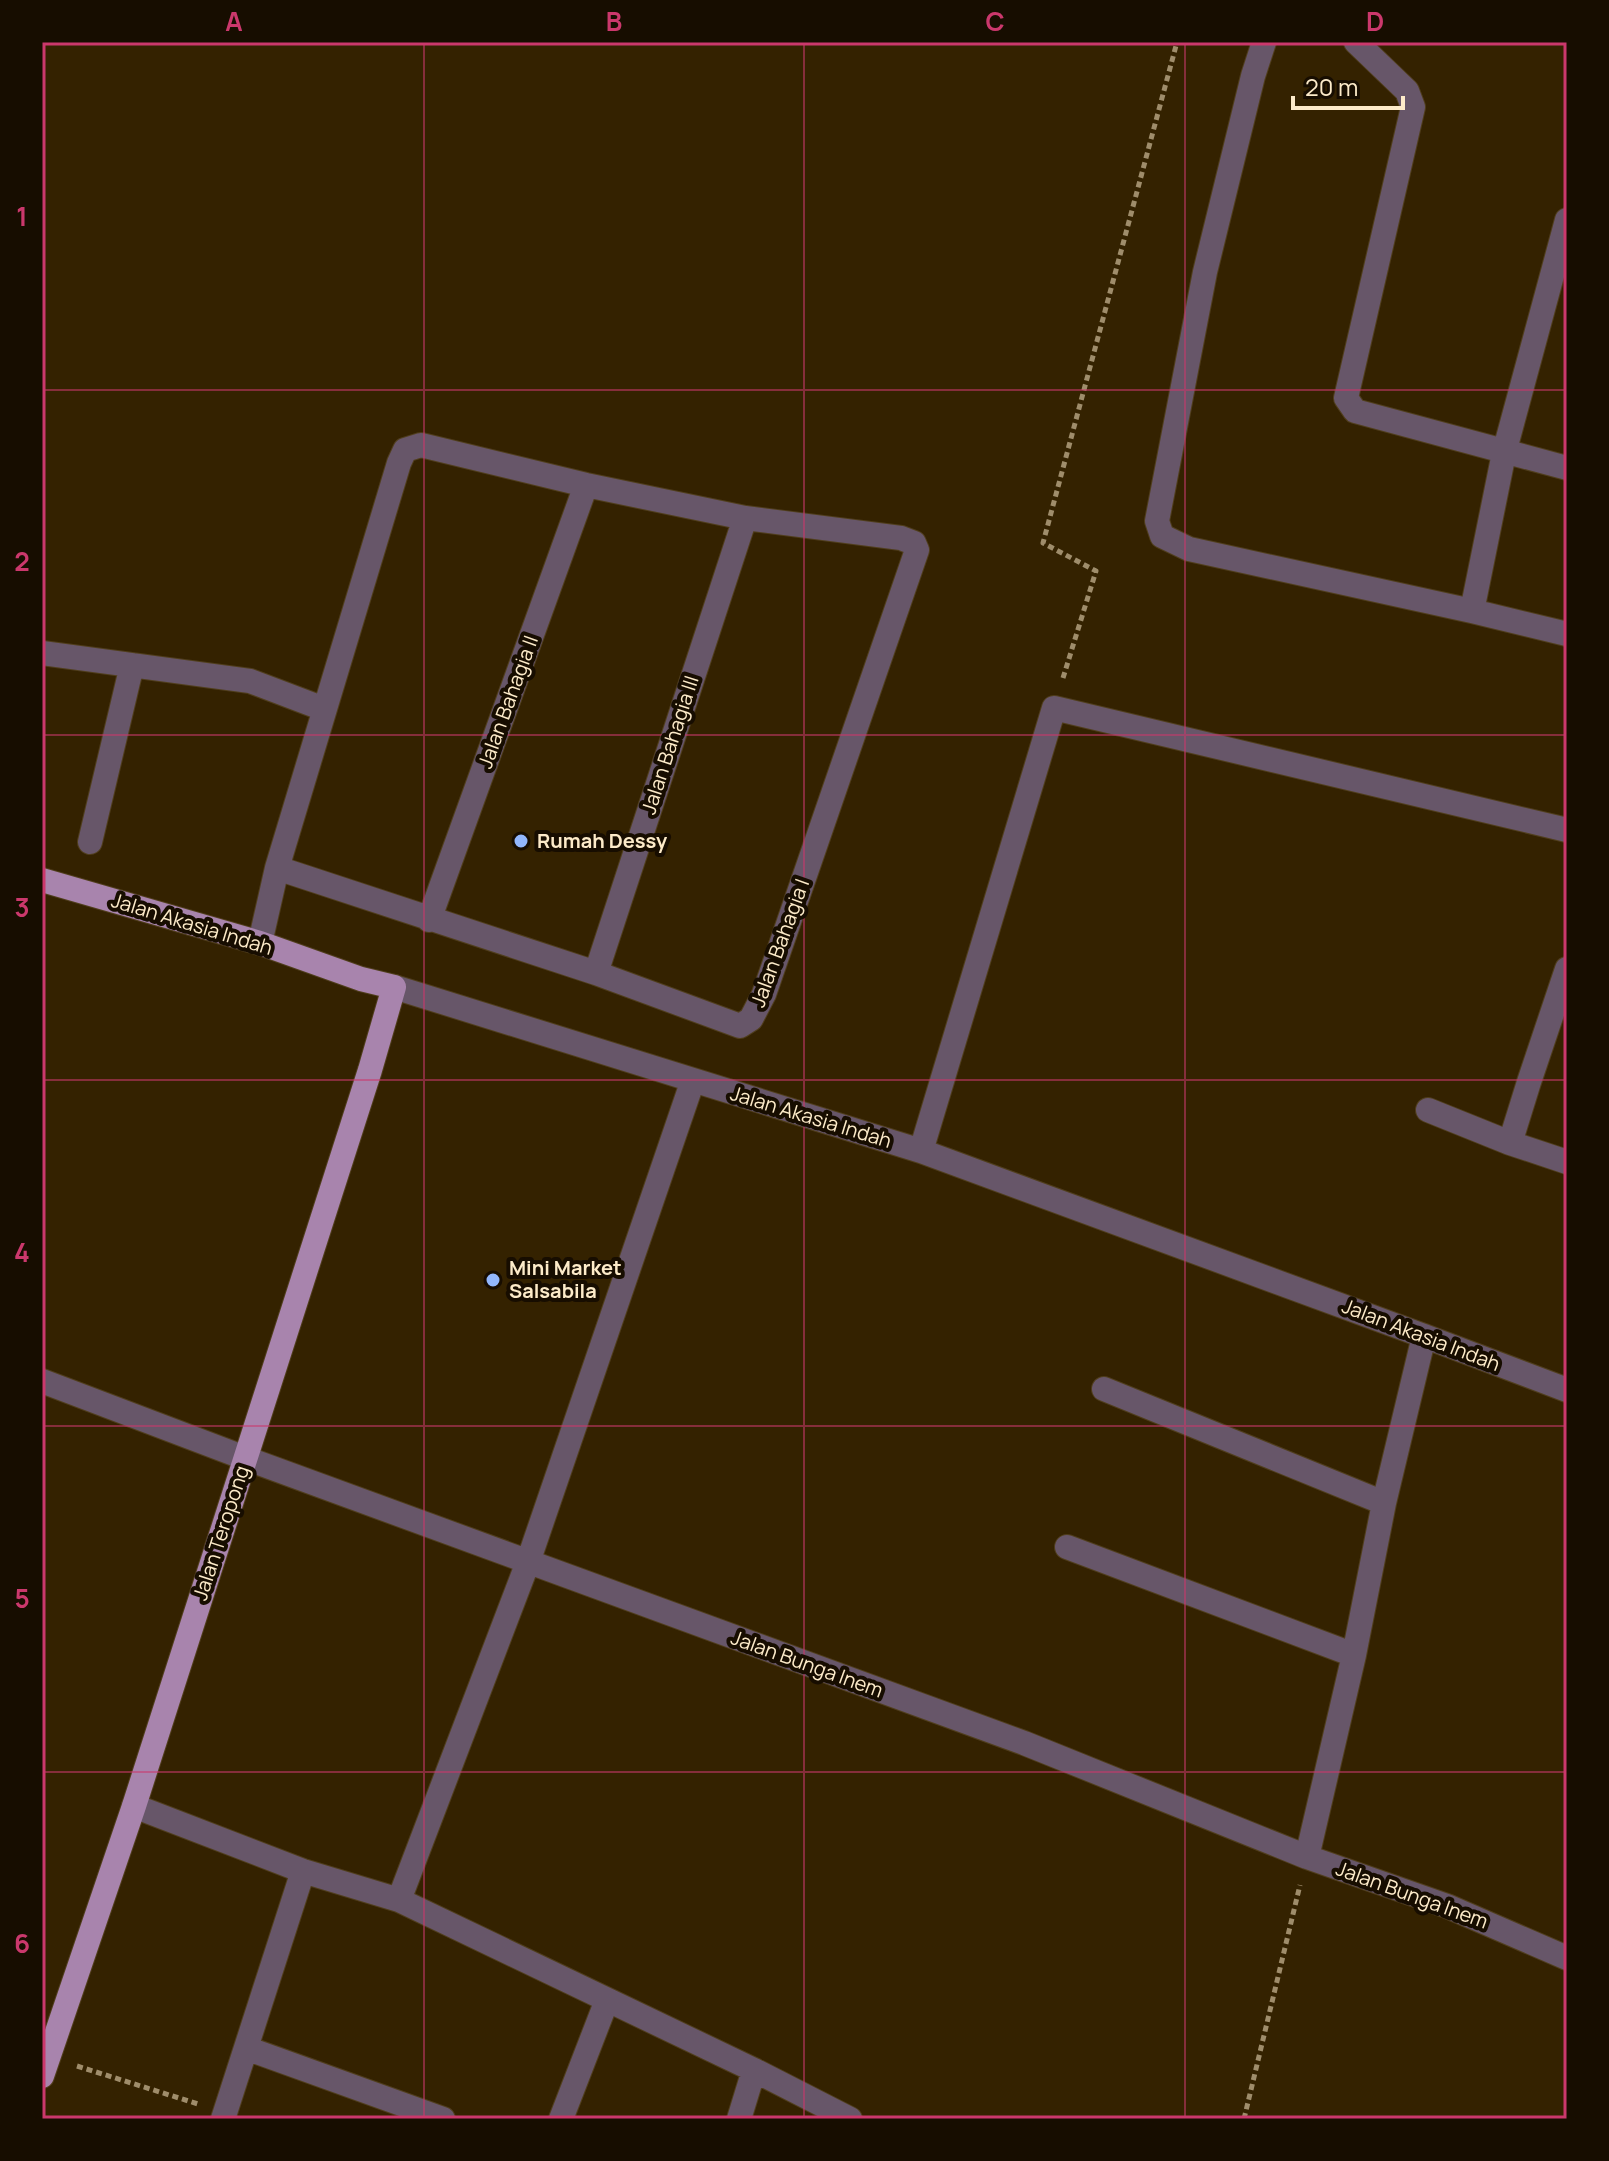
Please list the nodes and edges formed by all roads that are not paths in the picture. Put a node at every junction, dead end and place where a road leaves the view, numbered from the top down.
1 (1264, 42) edge
2 (1356, 42) edge
3 (1567, 220) edge
4 (1504, 453) junction
5 (1567, 468) edge
6 (586, 485) junction
7 (745, 518) junction
8 (1472, 611) junction
9 (1567, 634) edge
10 (42, 653) edge
11 (132, 665) junction
12 (324, 709) junction
13 (1567, 830) edge
14 (90, 842) dead end
15 (277, 868) junction
16 (42, 880) edge
17 (429, 920) junction
18 (260, 943) junction
19 (1567, 969) edge
20 (596, 973) junction
21 (394, 987) junction
22 (693, 1080) junction
23 (1428, 1110) dead end
24 (1510, 1143) junction
25 (921, 1151) junction
26 (1567, 1162) edge
27 (1424, 1336) junction
28 (42, 1381) edge
29 (1104, 1389) dead end
30 (1567, 1390) edge
31 (245, 1458) junction
32 (1384, 1503) junction
33 (1067, 1547) dead end
34 (528, 1562) junction
35 (1354, 1655) junction
36 (134, 1806) junction
37 (1307, 1857) junction
38 (303, 1871) junction
39 (399, 1900) junction
40 (1567, 1958) edge
41 (607, 2000) junction
42 (246, 2048) junction
43 (45, 2066) edge
44 (754, 2070) junction
45 (224, 2116) edge
46 (443, 2119) edge
47 (561, 2119) edge
48 (739, 2119) edge
49 (850, 2119) edge

1 - 8 street
2 - 4 street
3 - 4 street
4 - 5 street
4 - 8 street
6 - 7 street, Jalan Bahagia I
6 - 12 street, Jalan Bahagia I
6 - 17 street, Jalan Bahagia II
7 - 20 street, Jalan Bahagia III
7 - 20 street, Jalan Bahagia I
8 - 9 street
10 - 11 street
11 - 12 street
11 - 14 street
12 - 15 street, Jalan Bahagia I
13 - 25 street
15 - 17 street, Jalan Bahagia I
15 - 18 street
16 - 18 main road, Jalan Akasia Indah
17 - 20 street, Jalan Bahagia I
18 - 21 main road, Jalan Akasia Indah
19 - 24 street
21 - 22 street, Jalan Akasia Indah
21 - 31 main road, Jalan Teropong
22 - 25 street, Jalan Akasia Indah
22 - 34 street
23 - 24 street
24 - 26 street
25 - 27 street, Jalan Akasia Indah
27 - 30 street, Jalan Akasia Indah
27 - 32 street
28 - 31 street, Jalan Bunga Inem
29 - 32 street
31 - 34 street, Jalan Bunga Inem
31 - 36 main road, Jalan Teropong
32 - 35 street
33 - 35 street
34 - 37 street, Jalan Bunga Inem
34 - 39 street
35 - 37 street
36 - 38 street
36 - 43 main road, Jalan Teropong
37 - 40 street, Jalan Bunga Inem
38 - 39 street
38 - 42 street
39 - 41 street
41 - 44 street
41 - 47 street
42 - 45 street
42 - 46 street
44 - 48 street
44 - 49 street

